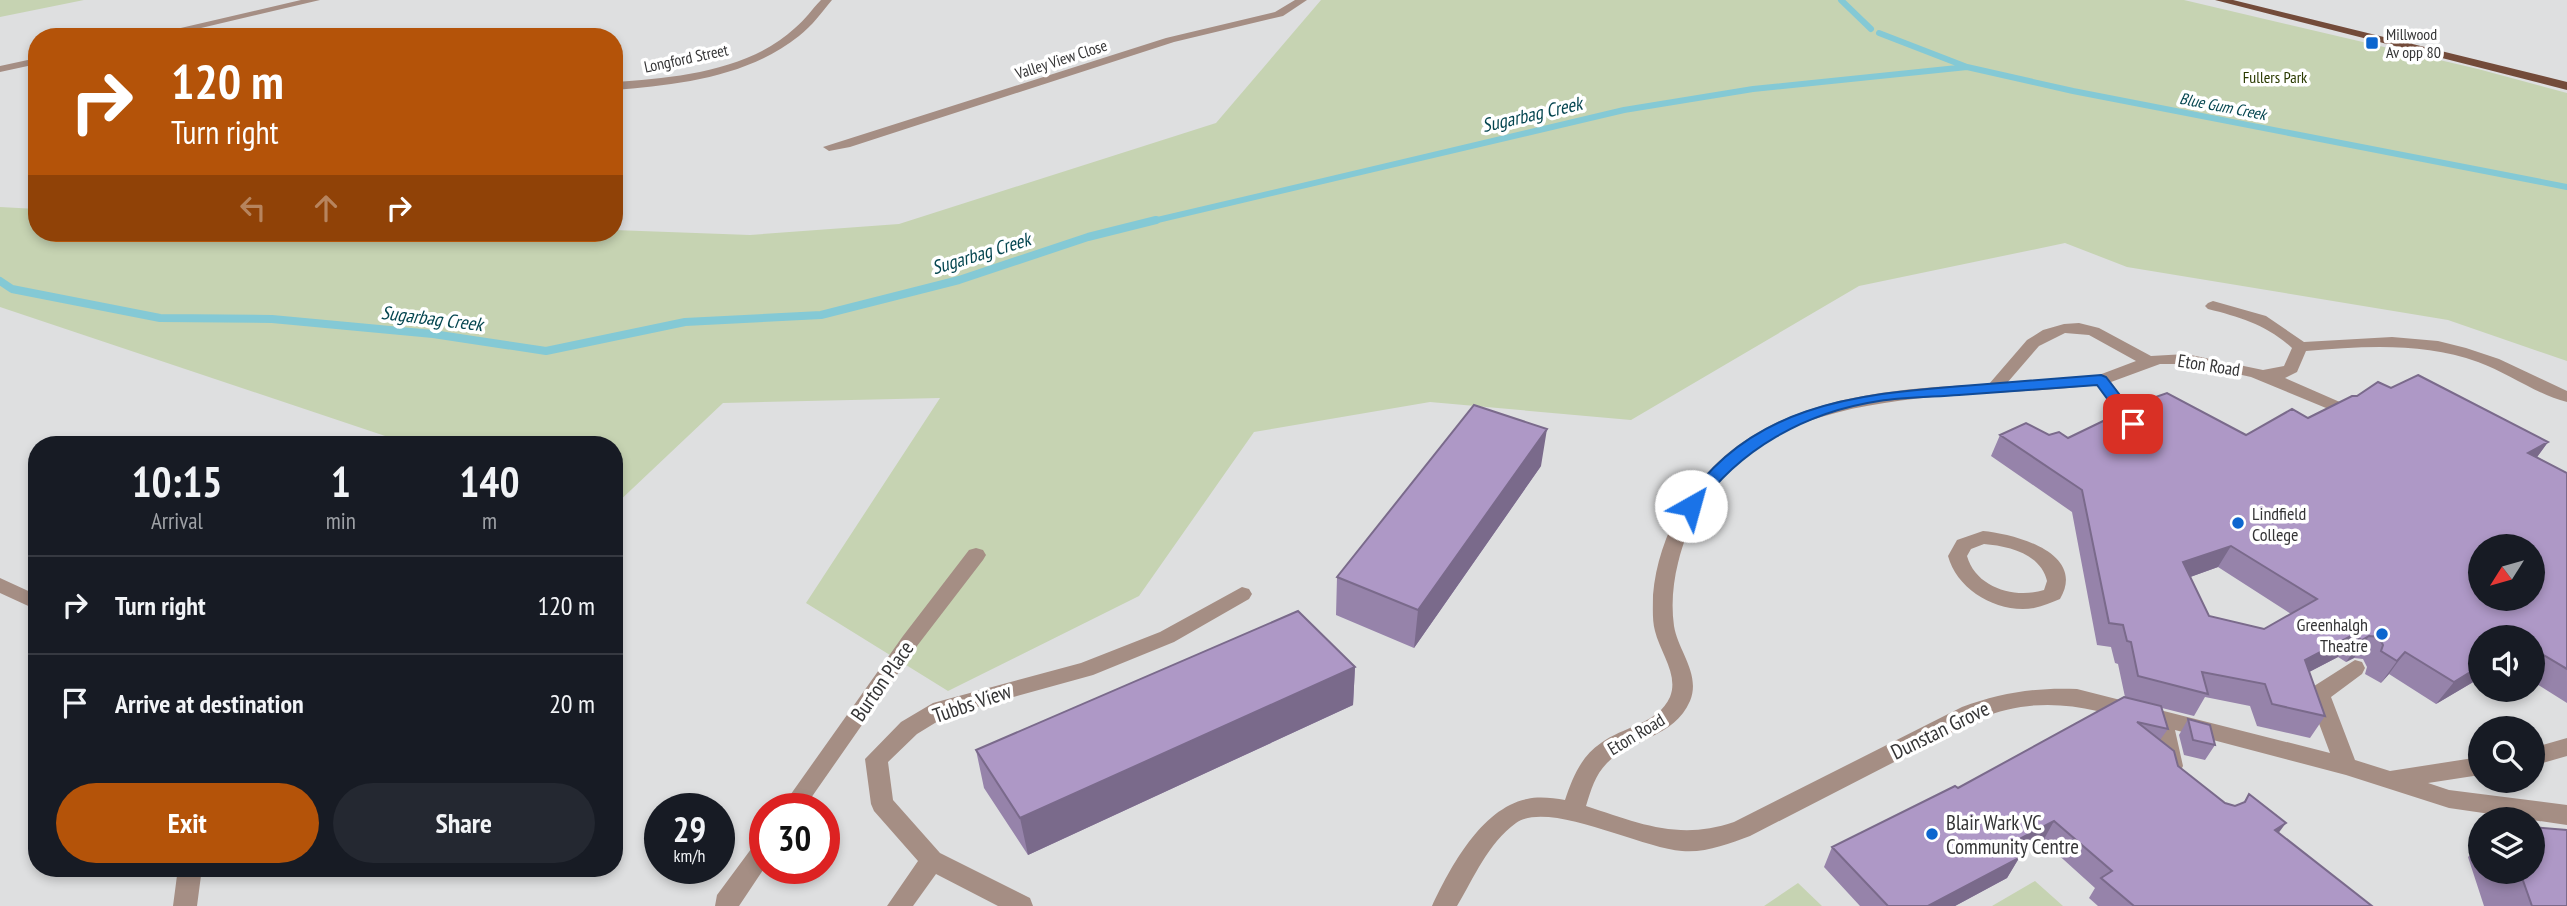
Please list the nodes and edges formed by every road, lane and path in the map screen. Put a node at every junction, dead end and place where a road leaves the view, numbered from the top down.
1 (315, 0) edge
2 (827, 0) edge
3 (1302, 0) edge
4 (2220, 0) edge
5 (188, 28) edge
6 (28, 63) edge
7 (0, 69) edge
8 (623, 85) edge
9 (2567, 86) edge
10 (828, 147) dead end
11 (2213, 306) dead end
12 (2300, 347) junction
13 (2150, 363) junction
14 (2260, 373) junction
15 (2101, 380) junction
16 (1994, 388) junction
17 (2567, 397) edge
18 (2343, 410) edge
19 (2133, 424) edge
20 (975, 555) dead end
21 (2041, 556) joint
22 (0, 585) edge
23 (1241, 594) dead end
24 (28, 599) edge
25 (2355, 668) dead end
26 (2161, 719) junction
27 (2567, 747) edge
28 (2545, 753) edge
29 (2346, 766) junction
30 (2468, 768) edge
31 (2387, 780) junction
32 (2184, 785) edge
33 (803, 793) edge
34 (1573, 811) junction
35 (2567, 815) edge
36 (932, 860) junction
37 (749, 871) edge
38 (190, 877) edge
39 (185, 906) edge
40 (727, 906) edge
41 (899, 906) edge
42 (1021, 906) edge
43 (1444, 906) edge

1 - 5 street
2 - 8 street, Longford Street
3 - 10 street, Valley View Close
4 - 9 main road
6 - 7 street
11 - 12 street
12 - 14 street, Eton Road
12 - 17 street
13 - 14 street, Eton Road
13 - 15 street, Eton Road
13 - 16 street
14 - 18 street, Eton Road
15 - 16 street, Eton Road
15 - 19 street
16 - 34 street, Eton Road
20 - 33 street, Burton Place
21 - 21 street
22 - 24 street
23 - 36 street, Tubbs View
25 - 29 street
26 - 29 street, Dunstan Grove
26 - 32 street
26 - 34 street, Dunstan Grove
27 - 28 street
29 - 31 street, Dunstan Grove
30 - 31 street
31 - 35 street, Dunstan Grove
34 - 43 street
36 - 41 street
36 - 42 street, Tubbs View
37 - 40 street
38 - 39 street

